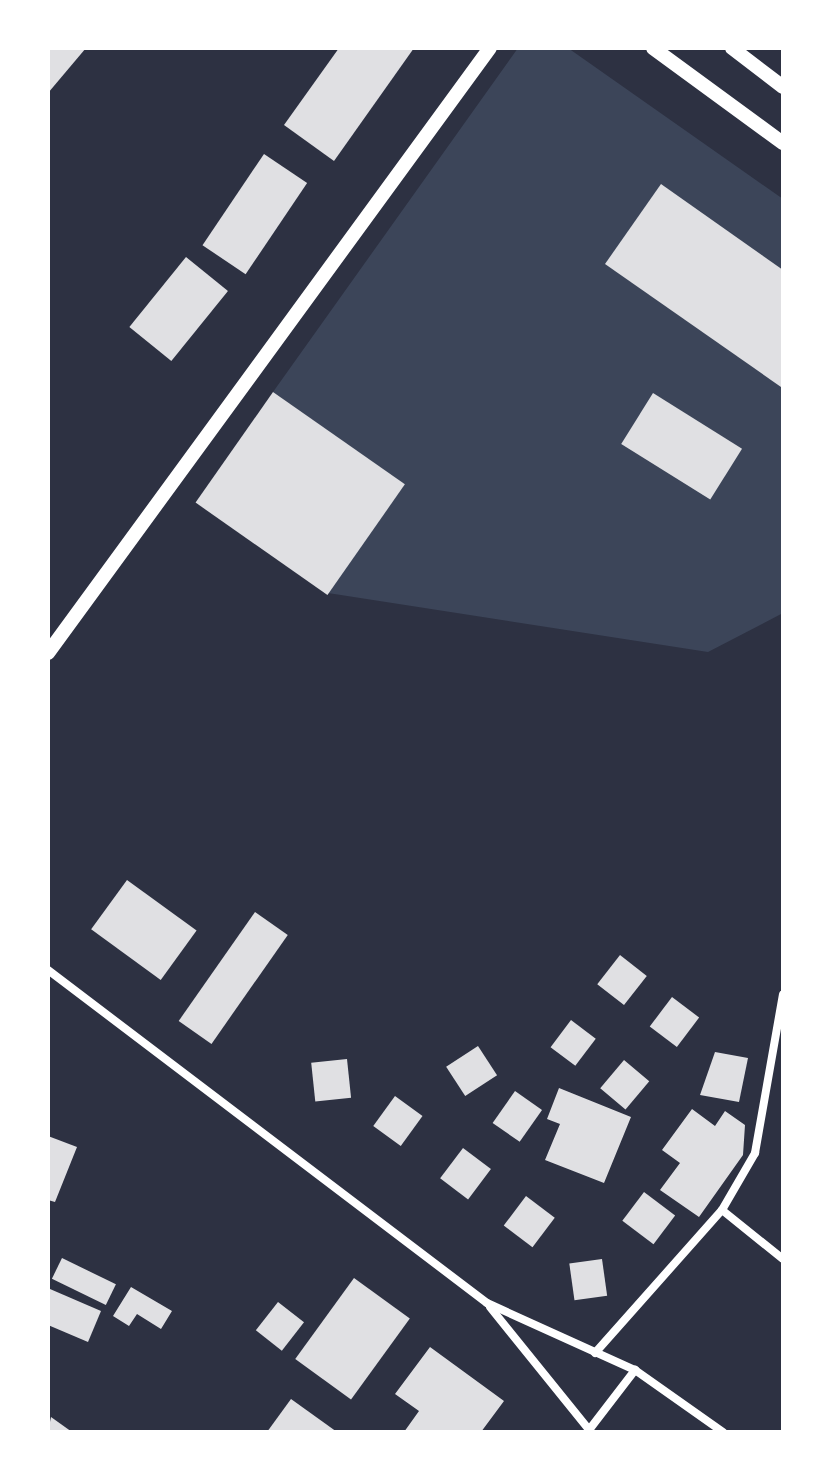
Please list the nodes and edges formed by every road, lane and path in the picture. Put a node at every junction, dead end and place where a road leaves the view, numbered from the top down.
1 (490, 48) edge
2 (653, 48) edge
3 (732, 48) edge
4 (783, 87) edge
5 (783, 143) edge
6 (48, 653) edge
7 (48, 970) edge
8 (783, 994) edge
9 (722, 1210) junction
10 (783, 1259) edge
11 (487, 1303) junction
12 (595, 1353) junction
13 (635, 1370) junction
14 (590, 1431) edge
15 (723, 1432) edge

1 - 6 street
2 - 5 street
3 - 4 street
7 - 11 street
8 - 9 street
9 - 10 street
9 - 12 street
11 - 12 street
11 - 14 street
12 - 13 street
13 - 14 street
13 - 15 street

